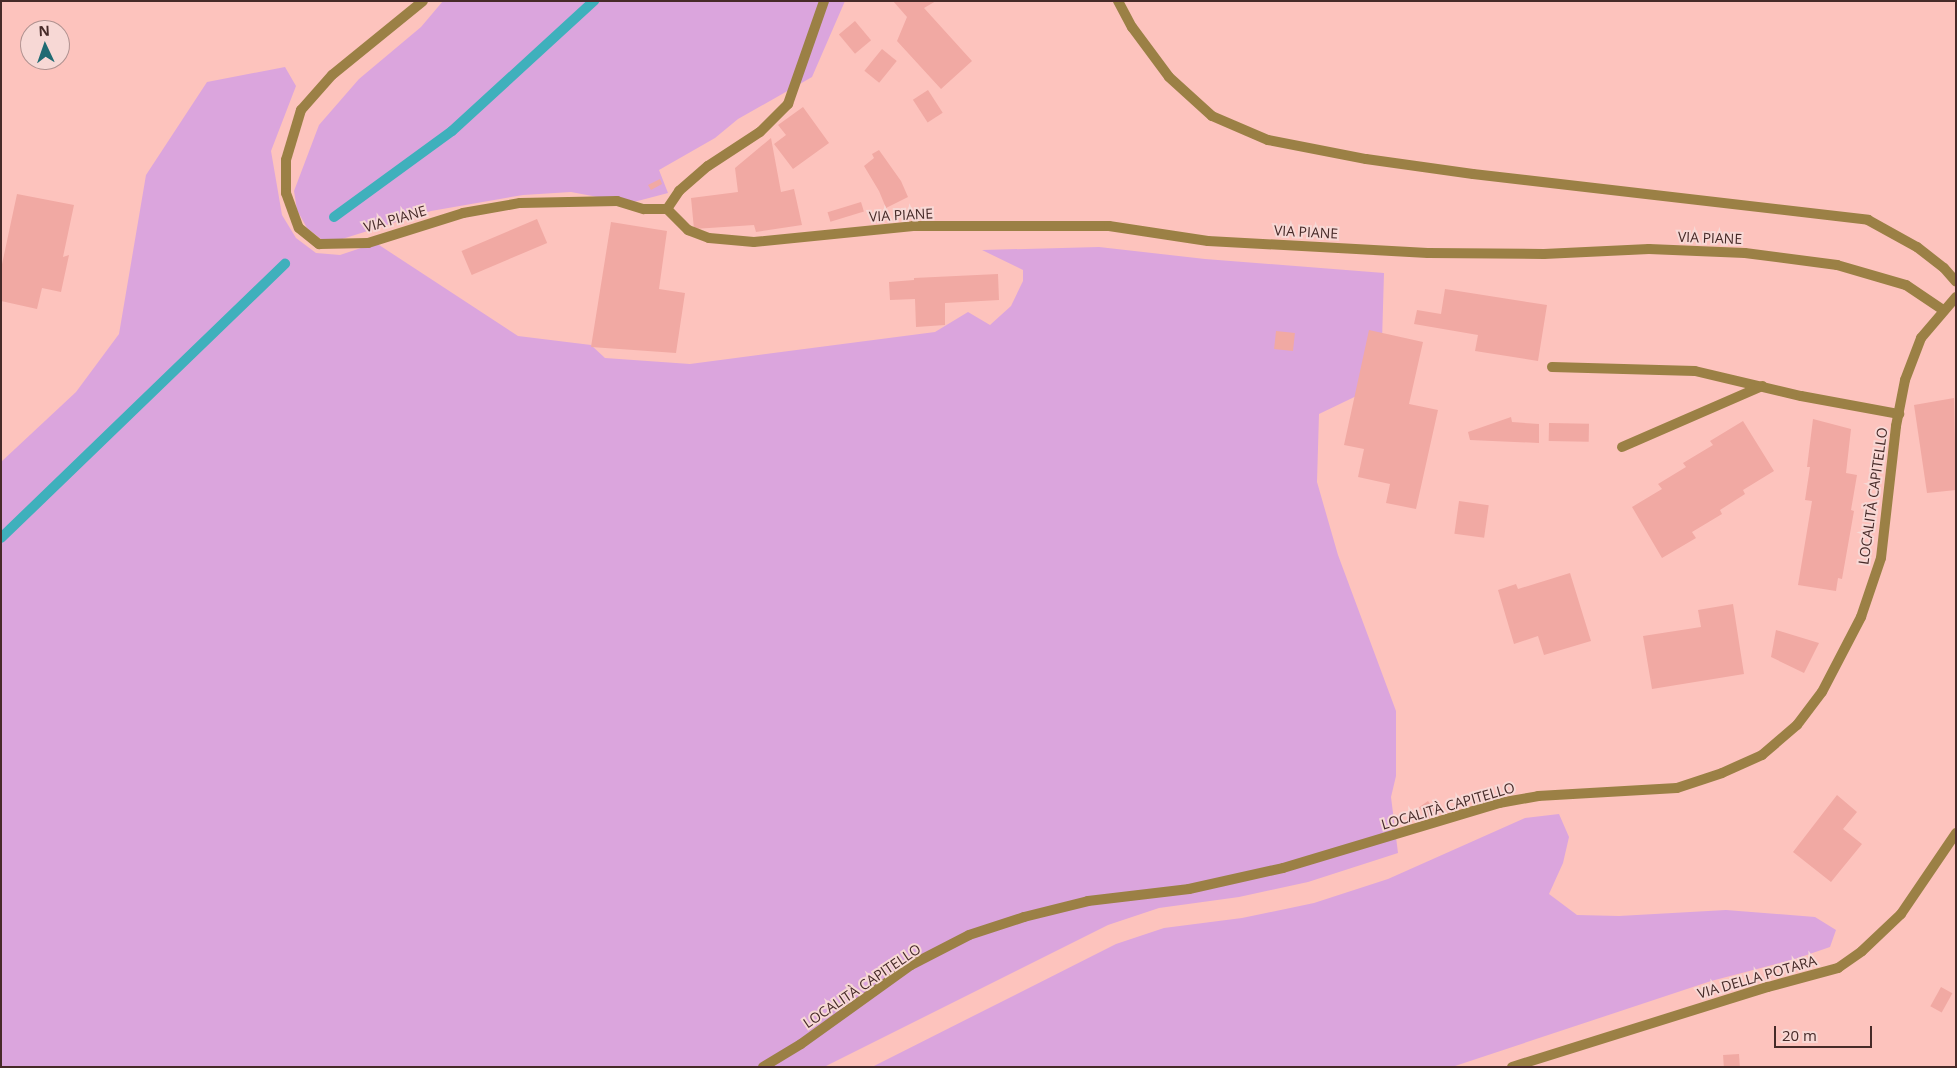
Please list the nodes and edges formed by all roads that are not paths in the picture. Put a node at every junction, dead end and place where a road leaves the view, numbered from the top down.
1 (423, 1) edge
2 (824, 1) edge
3 (1118, 1) edge
4 (667, 209) junction
5 (1956, 282) edge
6 (1956, 297) edge
7 (1943, 310) junction
8 (1552, 367) dead end
9 (1762, 386) junction
10 (1898, 414) junction
11 (1622, 447) dead end
12 (1956, 833) edge
13 (763, 1067) edge
14 (1512, 1067) edge

1 - 4 street, VIA PIANE
2 - 4 street
3 - 5 street
4 - 7 street, VIA PIANE
6 - 7 street, LOCALITÀ CAPITELLO
7 - 10 street, LOCALITÀ CAPITELLO
8 - 9 street
9 - 10 street
9 - 11 street
10 - 13 street, LOCALITÀ CAPITELLO
12 - 14 street, VIA DELLA POTARA

